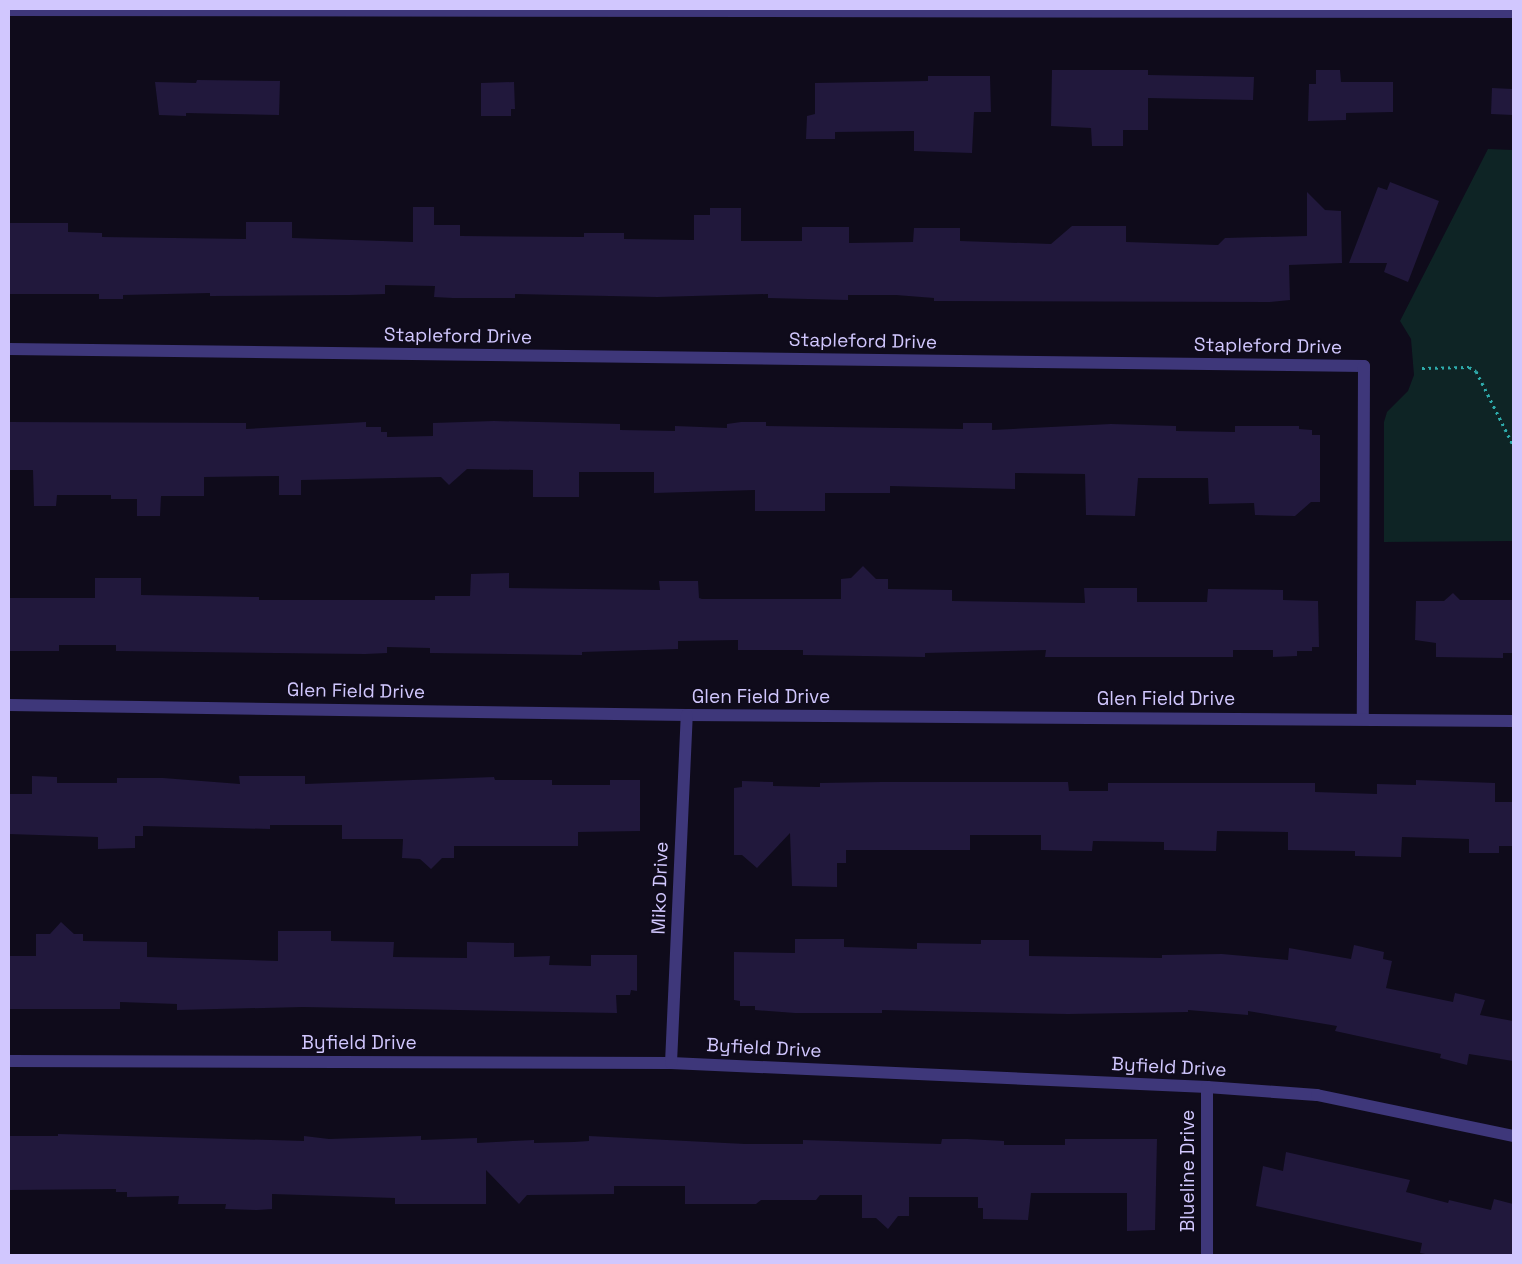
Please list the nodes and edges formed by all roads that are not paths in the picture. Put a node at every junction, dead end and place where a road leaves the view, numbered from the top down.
1 (9, 10) edge
2 (1513, 12) edge
3 (9, 350) edge
4 (9, 704) edge
5 (687, 715) junction
6 (1363, 718) junction
7 (1513, 722) edge
8 (9, 1061) edge
9 (672, 1063) junction
10 (1207, 1087) junction
11 (1513, 1136) edge
12 (1207, 1255) edge

1 - 2 street
3 - 6 street, Stapleford Drive
4 - 5 street, Glen Field Drive
5 - 6 street, Glen Field Drive
5 - 9 street, Miko Drive
6 - 7 street, Glen Field Drive
8 - 9 street, Byfield Drive
9 - 10 street, Byfield Drive
10 - 11 street, Byfield Drive
10 - 12 street, Blueline Drive

